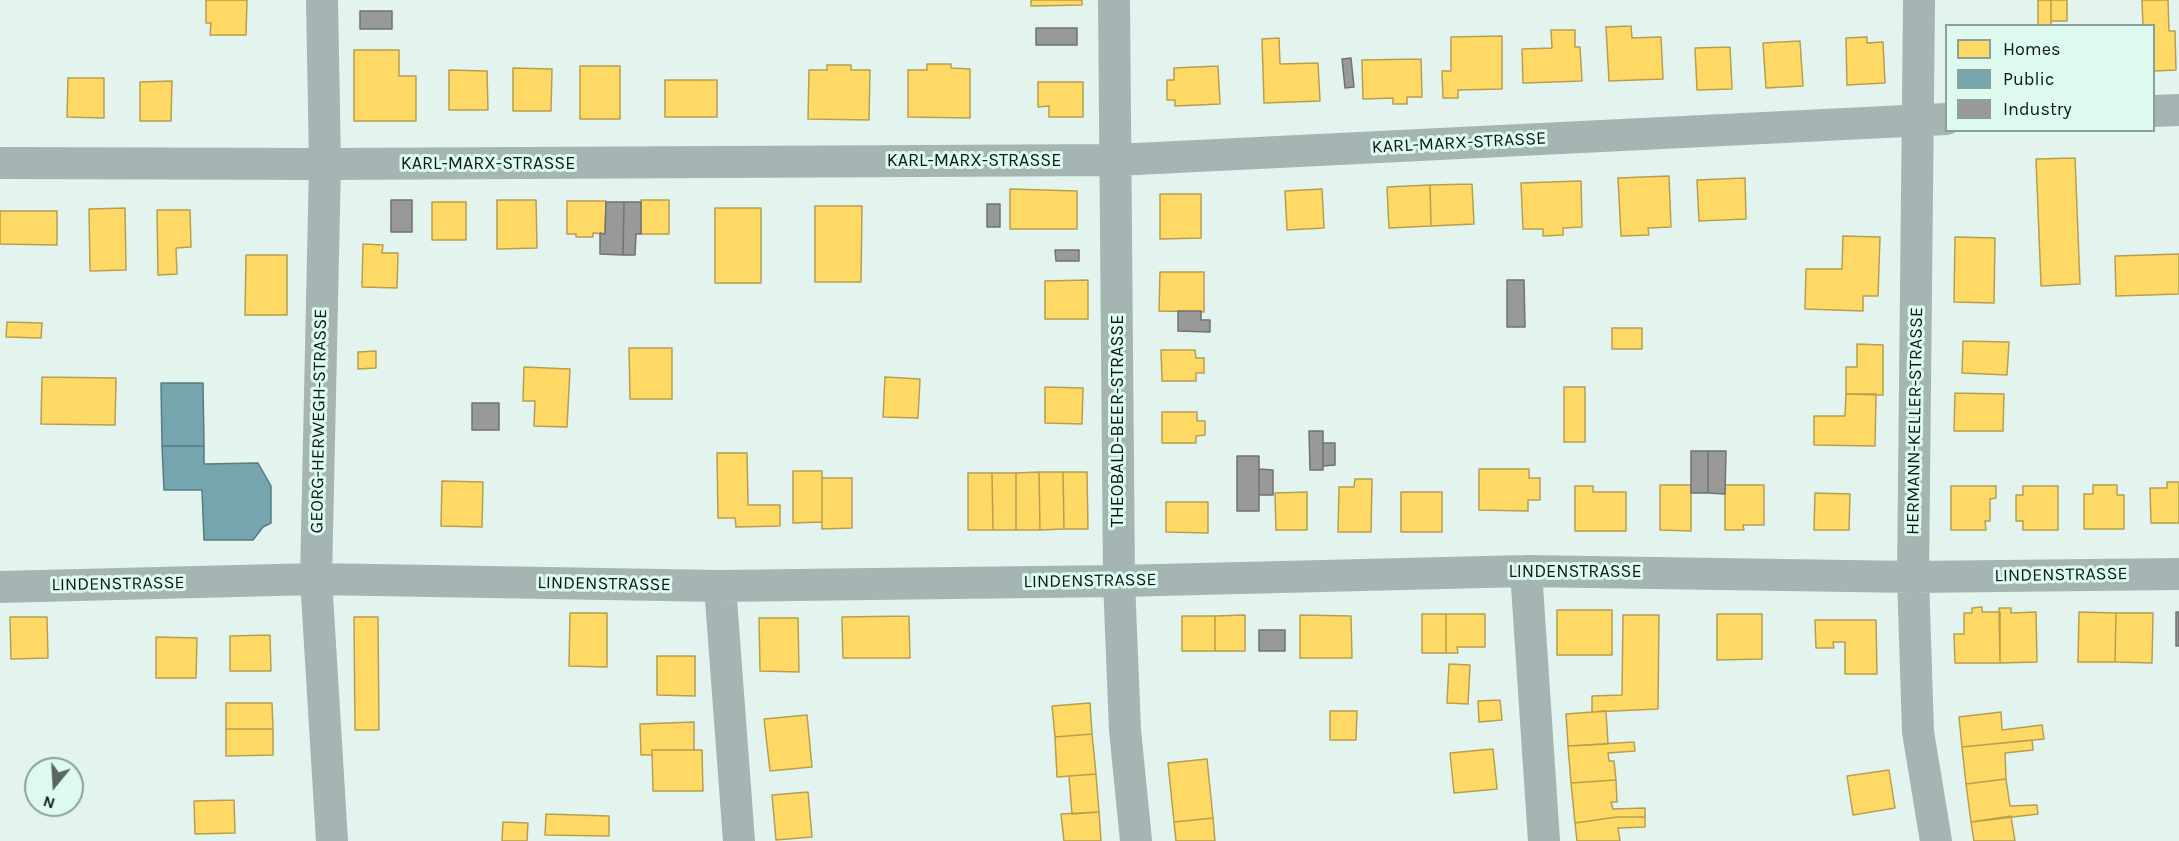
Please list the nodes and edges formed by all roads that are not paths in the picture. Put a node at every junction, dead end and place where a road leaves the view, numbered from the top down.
1 (322, 0) edge
2 (1114, 0) edge
3 (1919, 0) edge
4 (2179, 110) edge
5 (2155, 111) edge
6 (1932, 120) edge
7 (1116, 160) junction
8 (0, 163) edge
9 (325, 165) junction
10 (1526, 571) junction
11 (2179, 573) edge
12 (1913, 577) junction
13 (316, 579) junction
14 (1119, 581) junction
15 (720, 586) junction
16 (0, 587) edge
17 (332, 841) edge
18 (740, 841) edge
19 (1136, 841) edge
20 (1544, 841) edge
21 (1936, 841) edge

1 - 9 street, GEORG-HERWEGH-STRASSE
2 - 7 street, THEOBALD-BEER-STRASSE
3 - 6 street, HERMANN-KELLER-STRASSE
4 - 5 street
6 - 7 street, KARL-MARX-STRASSE
6 - 12 street, HERMANN-KELLER-STRASSE
7 - 9 street, KARL-MARX-STRASSE
7 - 14 street, THEOBALD-BEER-STRASSE
8 - 9 street, KARL-MARX-STRASSE
9 - 13 street, GEORG-HERWEGH-STRASSE
10 - 12 street, LINDENSTRASSE
10 - 14 street, LINDENSTRASSE
10 - 20 street
11 - 12 street, LINDENSTRASSE
12 - 21 street, HERMANN-KELLER-STRASSE
13 - 15 street, LINDENSTRASSE
13 - 16 street, LINDENSTRASSE
13 - 17 street, GEORG-HERWEGH-STRASSE
14 - 15 street, LINDENSTRASSE
14 - 19 street, THEOBALD-BEER-STRASSE
15 - 18 street

